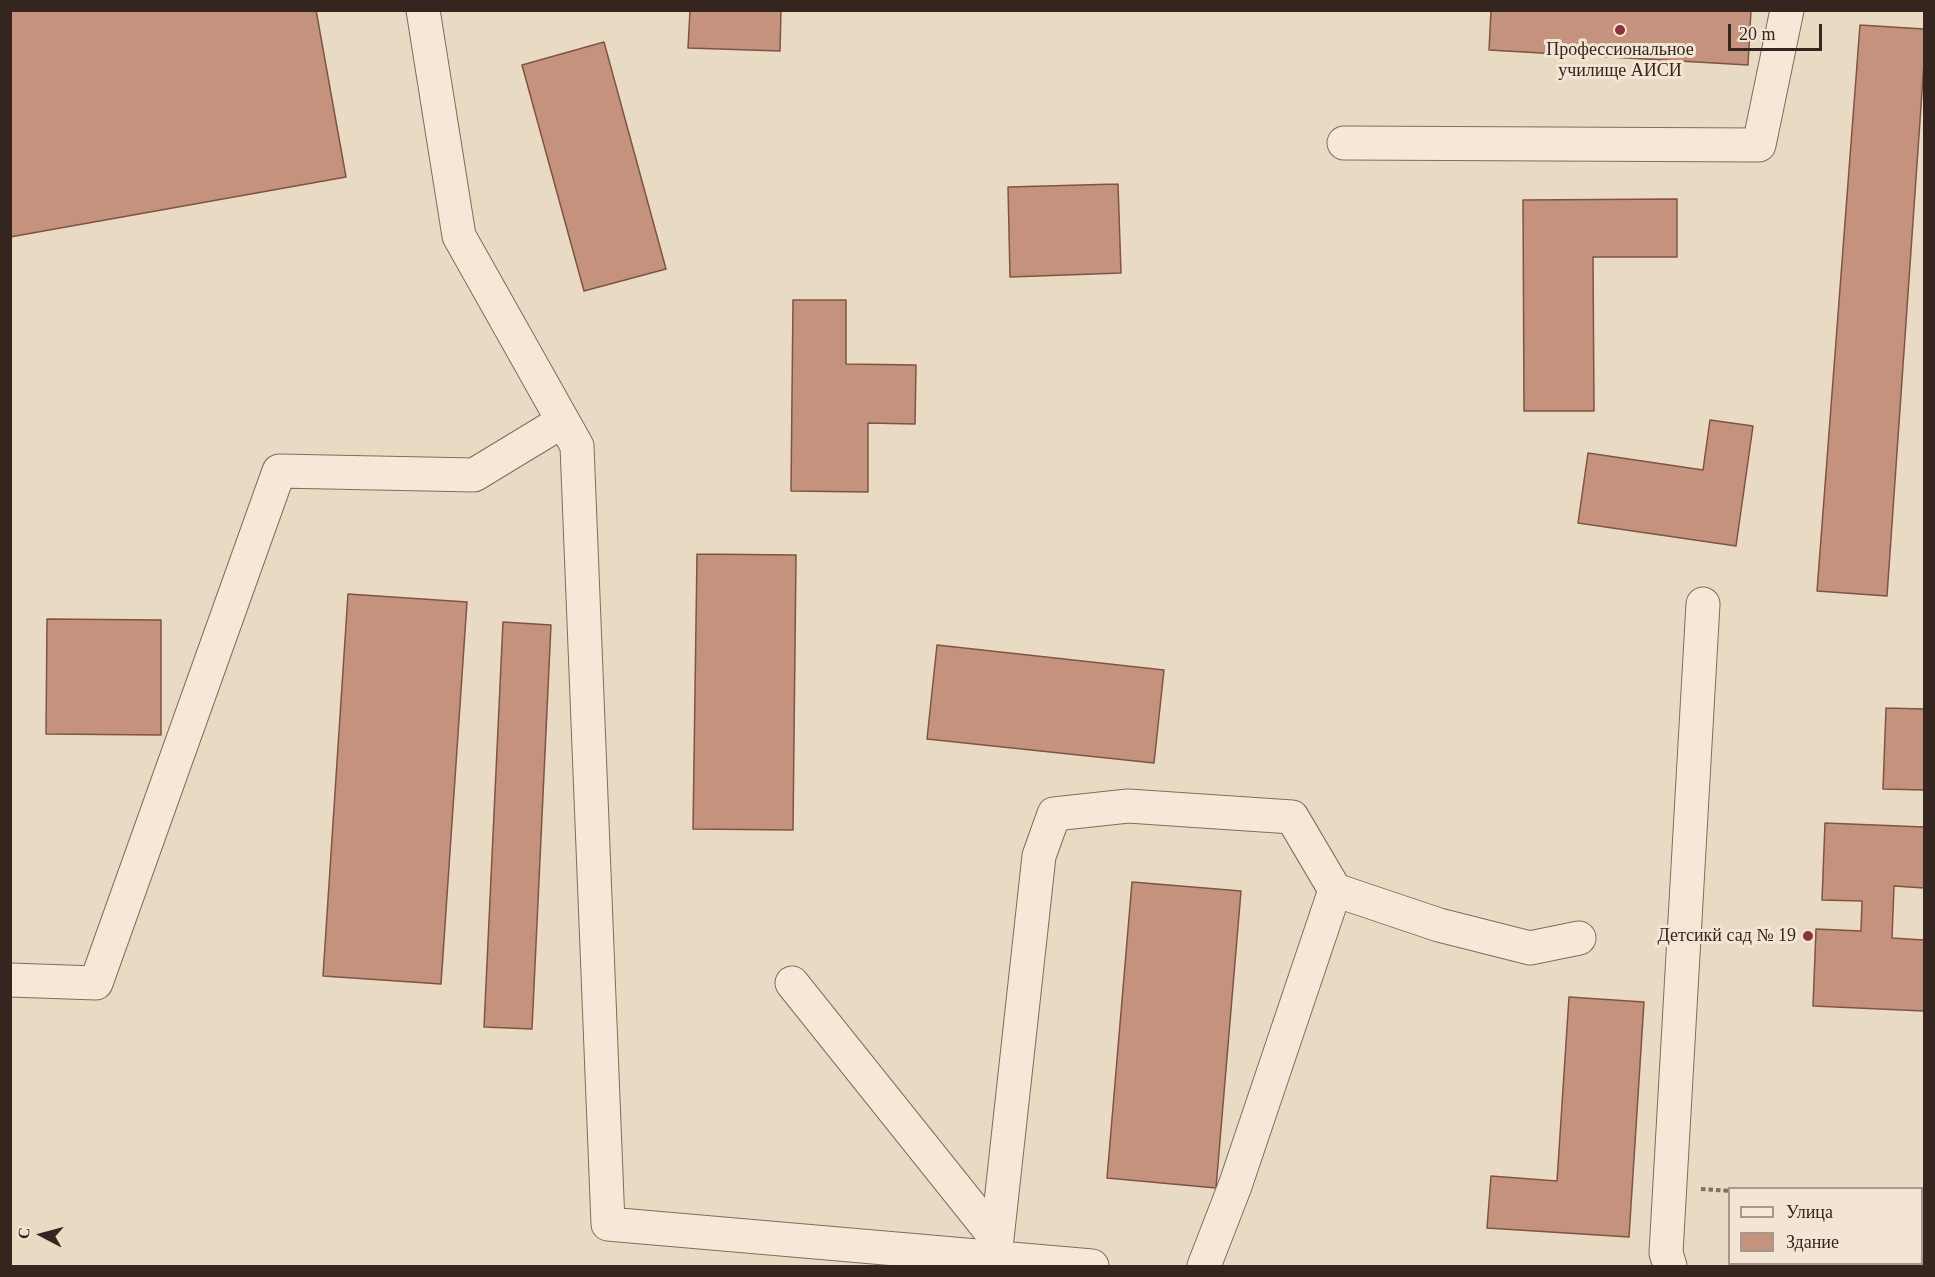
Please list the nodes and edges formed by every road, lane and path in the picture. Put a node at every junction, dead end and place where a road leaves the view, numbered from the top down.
1 (423, 10) edge
2 (1787, 10) edge
3 (1344, 143) dead end
4 (563, 421) junction
5 (1702, 604) dead end
6 (1335, 890) junction
7 (1579, 938) dead end
8 (10, 980) edge
9 (792, 982) dead end
10 (994, 1254) edge
11 (1092, 1266) edge
12 (1204, 1266) edge
13 (1670, 1266) edge

1 - 4 lane
2 - 3 lane
4 - 8 lane
4 - 10 lane
5 - 13 lane
6 - 7 lane
6 - 10 lane
6 - 12 lane
9 - 10 lane
10 - 11 lane

